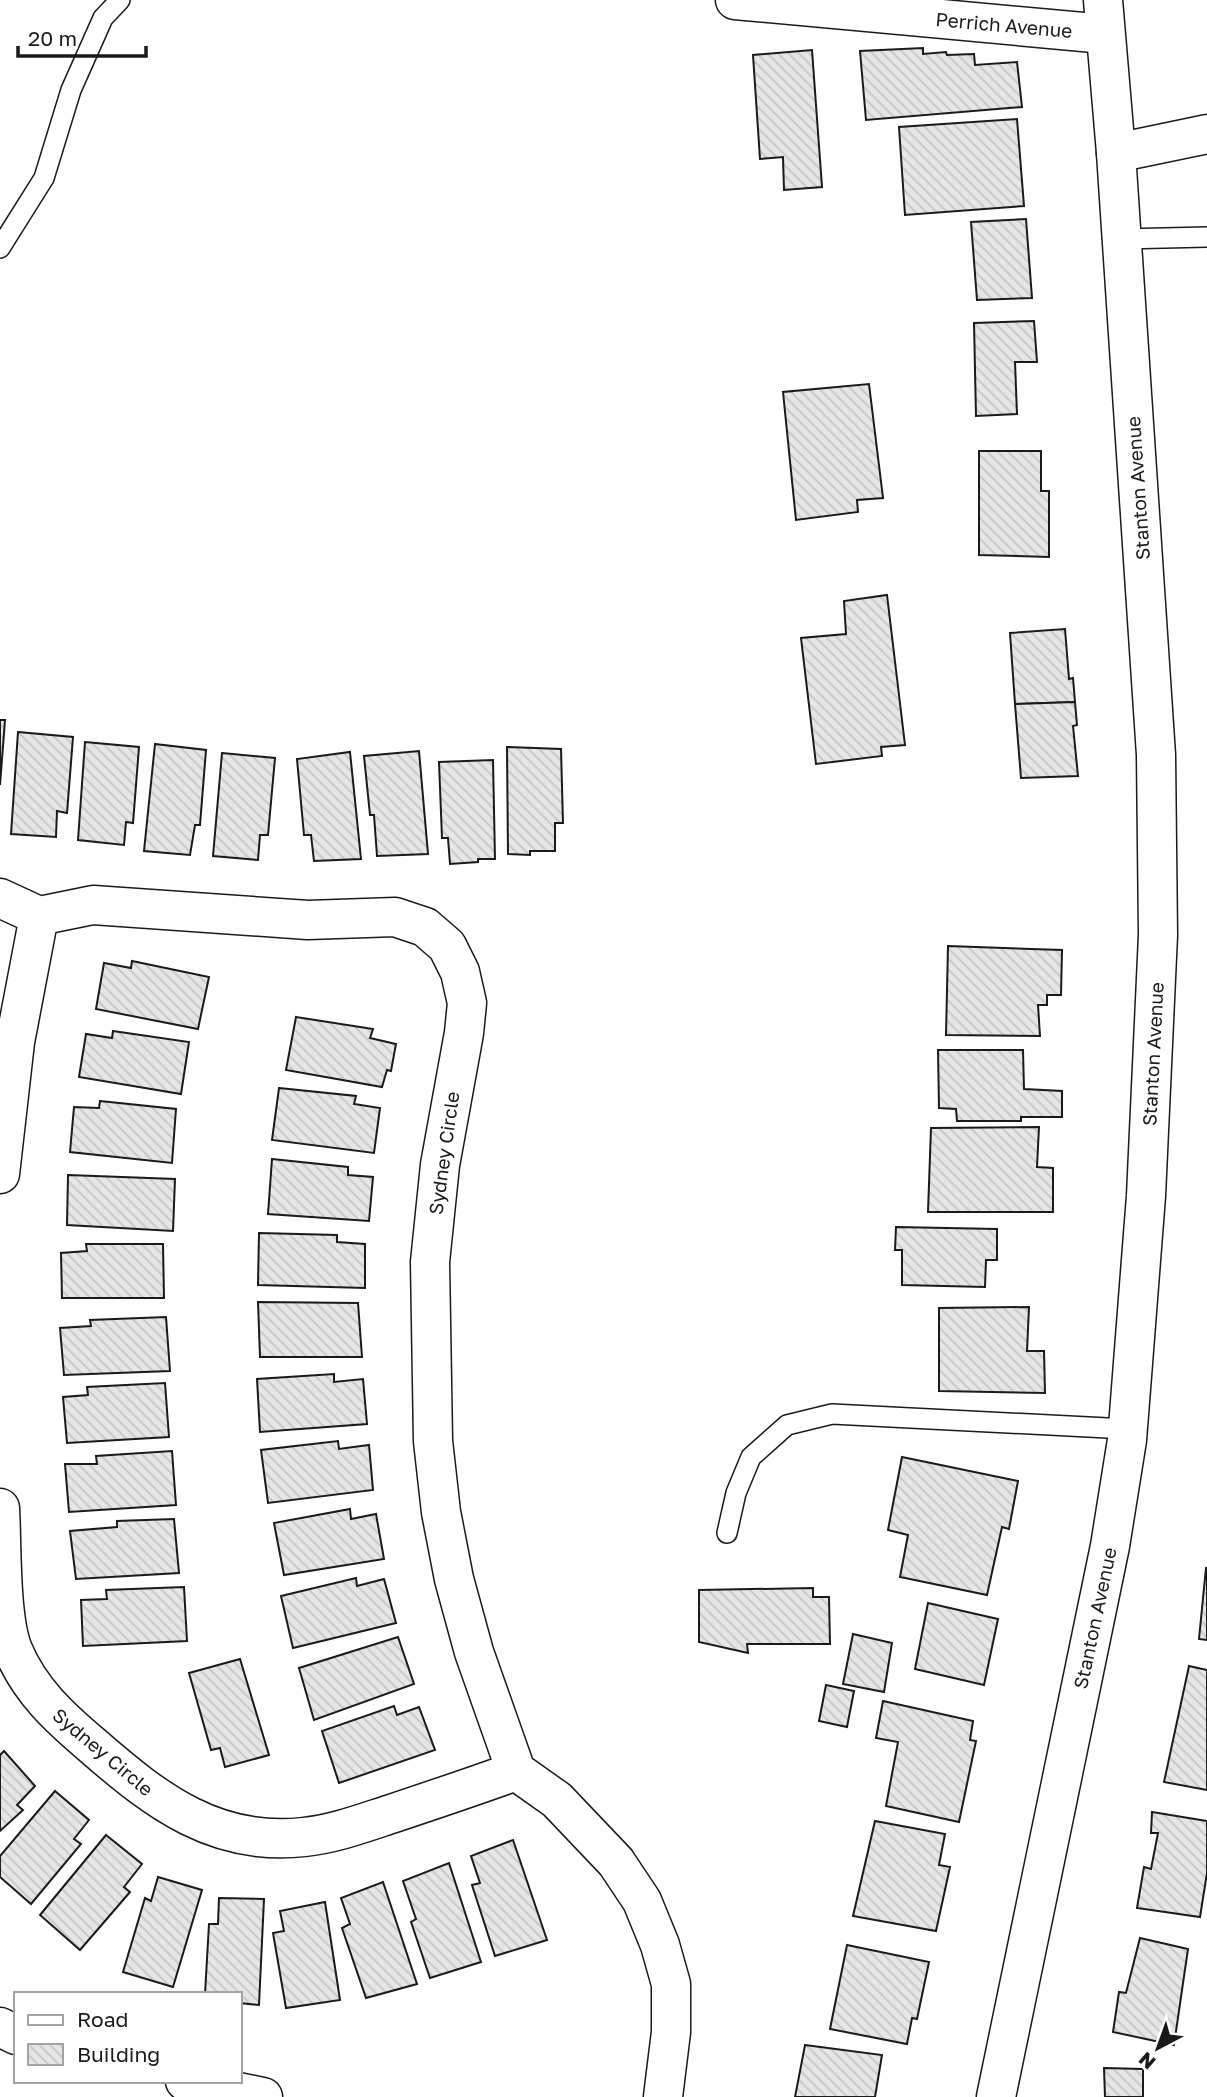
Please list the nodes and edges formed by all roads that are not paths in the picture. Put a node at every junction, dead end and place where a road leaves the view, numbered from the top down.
1 (120, 0) edge
2 (735, 0) edge
3 (1104, 17) edge
4 (1207, 134) edge
5 (1116, 153) junction
6 (1207, 237) edge
7 (1121, 239) junction
8 (0, 248) edge
9 (0, 898) edge
10 (39, 916) junction
11 (0, 1174) edge
12 (1127, 1429) junction
13 (0, 1508) edge
14 (727, 1533) dead end
15 (516, 1771) junction
16 (195, 2083) edge
17 (263, 2097) edge
18 (663, 2097) edge
19 (996, 2097) edge

1 - 8 lane
2 - 3 street, Perrich Avenue
3 - 5 street, Stanton Avenue
4 - 5 street
5 - 7 street, Stanton Avenue
6 - 7 lane
7 - 12 street, Stanton Avenue
9 - 10 street
10 - 11 street
10 - 15 street, Sydney Circle
12 - 14 lane
12 - 19 street, Stanton Avenue
13 - 15 street, Sydney Circle
15 - 18 street
16 - 17 street

